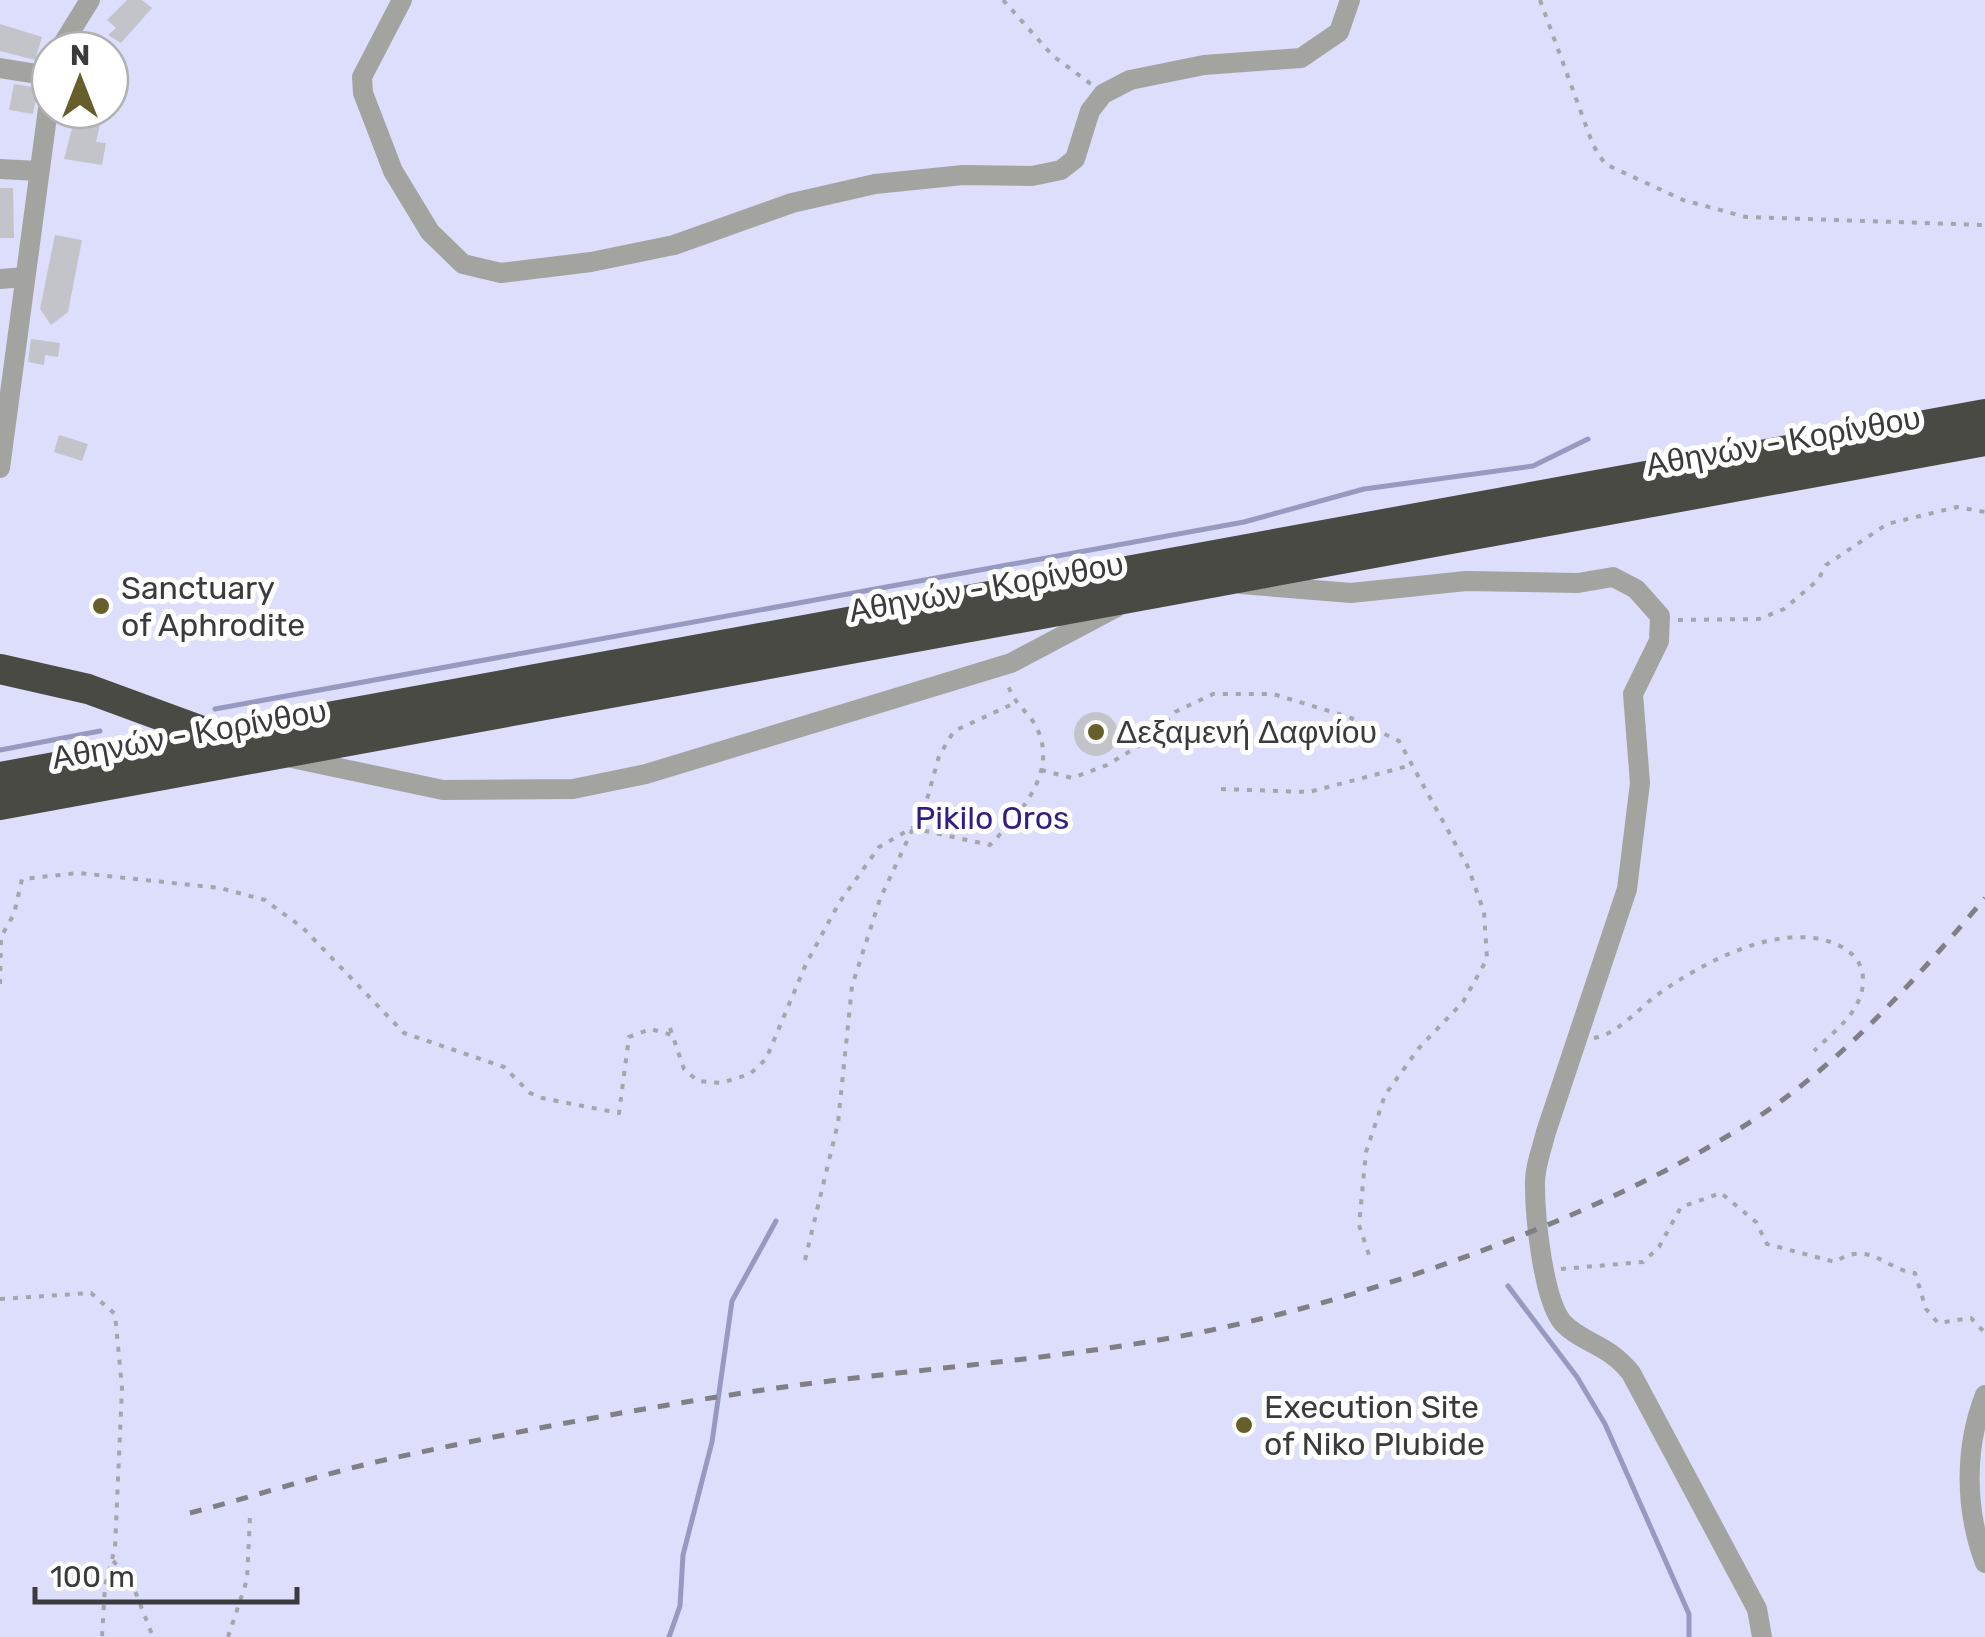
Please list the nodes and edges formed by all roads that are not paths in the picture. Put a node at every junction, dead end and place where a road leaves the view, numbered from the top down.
1 (90, 0) edge
2 (402, 0) edge
3 (1350, 0) edge
4 (72, 30) edge
5 (0, 68) edge
6 (30, 73) edge
7 (45, 130) edge
8 (0, 169) edge
9 (39, 171) junction
10 (0, 278) edge
11 (25, 278) junction
12 (5, 392) edge
13 (1985, 414) edge
14 (1985, 441) edge
15 (0, 468) edge
16 (1218, 580) junction
17 (1132, 596) junction
18 (0, 669) edge
19 (219, 737) junction
20 (276, 754) junction
21 (0, 777) edge
22 (0, 805) edge
23 (1985, 1395) edge
24 (1985, 1563) edge
25 (1762, 1637) edge

1 - 4 street
2 - 3 street
5 - 6 street
7 - 9 street
8 - 9 street
9 - 11 street
10 - 11 street
11 - 12 street
12 - 15 street
13 - 19 highway, Αθηνών - Κορίνθου
14 - 16 highway, Αθηνών - Κορίνθου
16 - 17 highway, Αθηνών - Κορίνθου
16 - 25 street
17 - 20 highway, Αθηνών - Κορίνθου
17 - 20 street
18 - 19 highway
19 - 21 highway, Αθηνών - Κορίνθου
20 - 22 highway, Αθηνών - Κορίνθου
23 - 24 street

